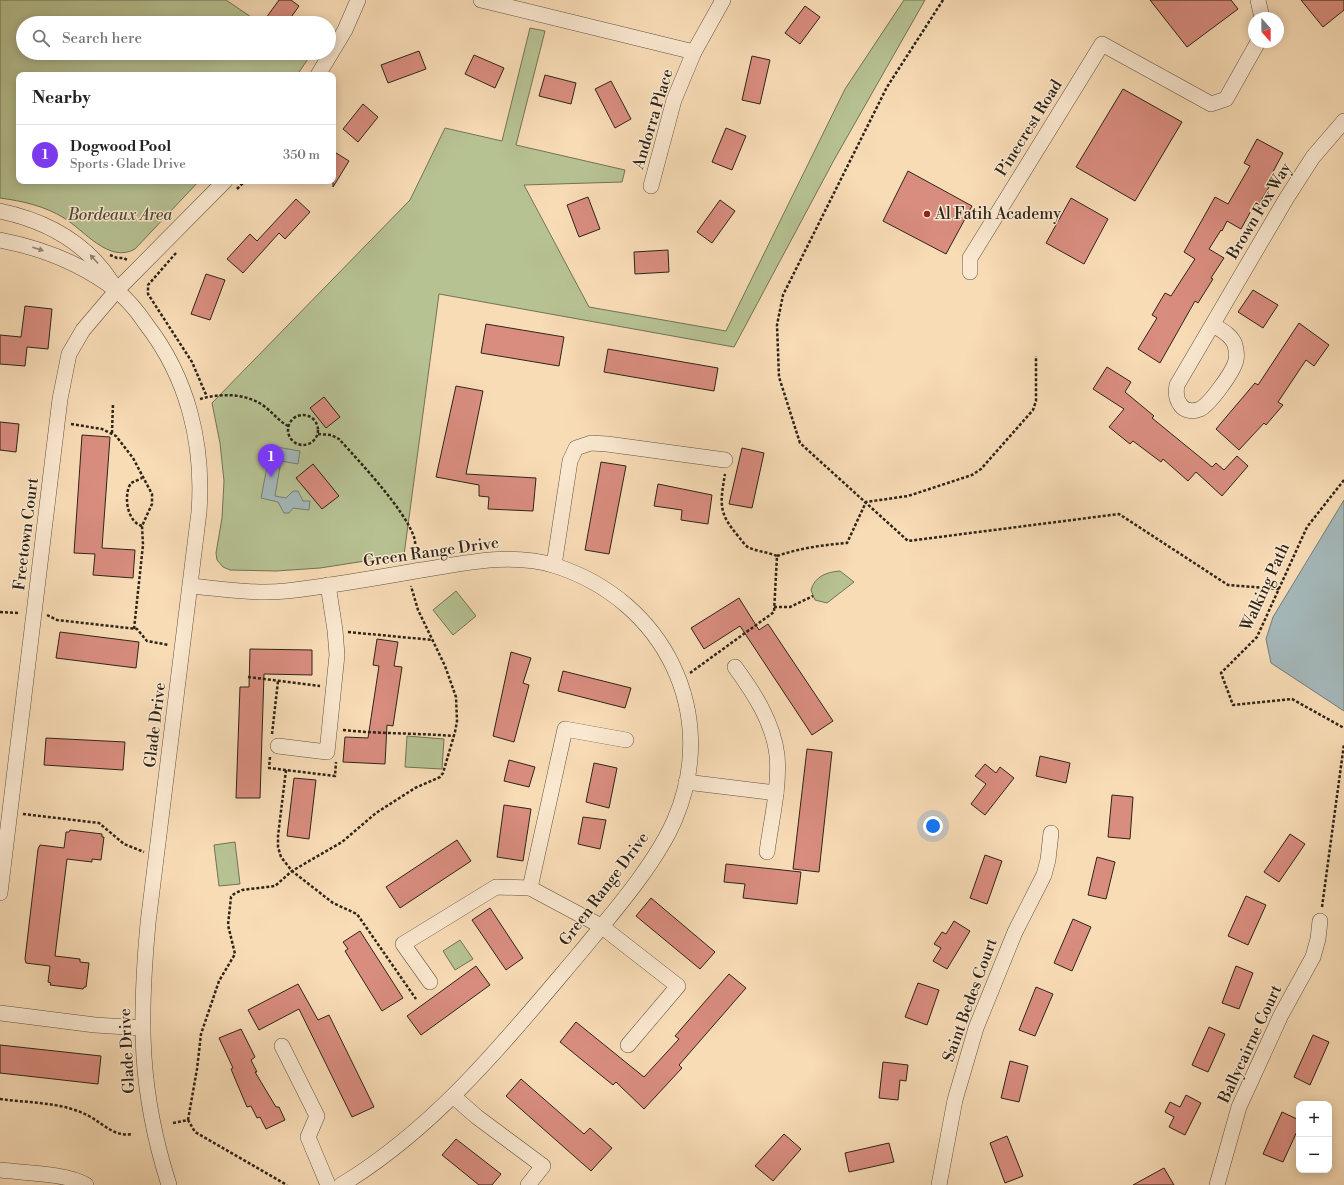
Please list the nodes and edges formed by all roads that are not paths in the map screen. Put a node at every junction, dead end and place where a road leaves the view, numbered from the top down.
1 (358, 0) edge
2 (481, 0) edge
3 (723, 0) edge
4 (336, 45) edge
5 (1255, 48) edge
6 (694, 52) junction
7 (327, 60) edge
8 (320, 72) edge
9 (1344, 121) edge
10 (222, 184) edge
11 (652, 186) dead end
12 (0, 211) edge
13 (0, 240) edge
14 (970, 272) dead end
15 (117, 290) junction
16 (1213, 325) junction
17 (724, 460) road end
18 (554, 565) junction
19 (328, 585) junction
20 (191, 586) junction
21 (735, 667) dead end
22 (626, 740) dead end
23 (278, 746) dead end
24 (686, 782) junction
25 (776, 792) junction
26 (1051, 832) dead end
27 (767, 852) dead end
28 (530, 888) junction
29 (0, 893) edge
30 (1320, 921) road end
31 (602, 926) junction
32 (430, 982) dead end
33 (0, 1013) edge
34 (142, 1028) junction
35 (628, 1045) dead end
36 (282, 1046) dead end
37 (453, 1096) junction
38 (0, 1170) edge
39 (86, 1185) edge
40 (169, 1185) edge
41 (328, 1185) edge
42 (341, 1185) edge
43 (528, 1185) edge
44 (939, 1185) edge
45 (1217, 1185) edge

1 - 4 street
2 - 6 street
3 - 6 street, Andorra Place
5 - 14 street, Pinecrest Road
6 - 11 street, Andorra Place
7 - 8 street
9 - 16 street, Brown Fox Way
10 - 15 street, Freetown Court
15 -> 12 street, Glade Drive
13 -> 15 street, Glade Drive
15 - 20 street, Glade Drive
15 - 29 street, Freetown Court
16 - 16 street, Brown Fox Way
17 - 18 street
18 - 19 street, Green Range Drive
18 - 24 street, Green Range Drive
19 - 20 street, Green Range Drive
19 - 23 street
20 - 34 street, Glade Drive
21 - 25 street
22 - 28 street
24 - 25 street
24 - 31 street, Green Range Drive
25 - 27 street
26 - 44 street, Saint Bedes Court
28 - 31 street
28 - 32 street
30 - 45 street, Ballycairne Court
31 - 35 street
31 - 37 street, Green Range Drive
33 - 34 street
34 - 40 street, Glade Drive
36 - 41 street
37 - 42 street, Green Range Drive
37 - 43 street
38 - 39 street

